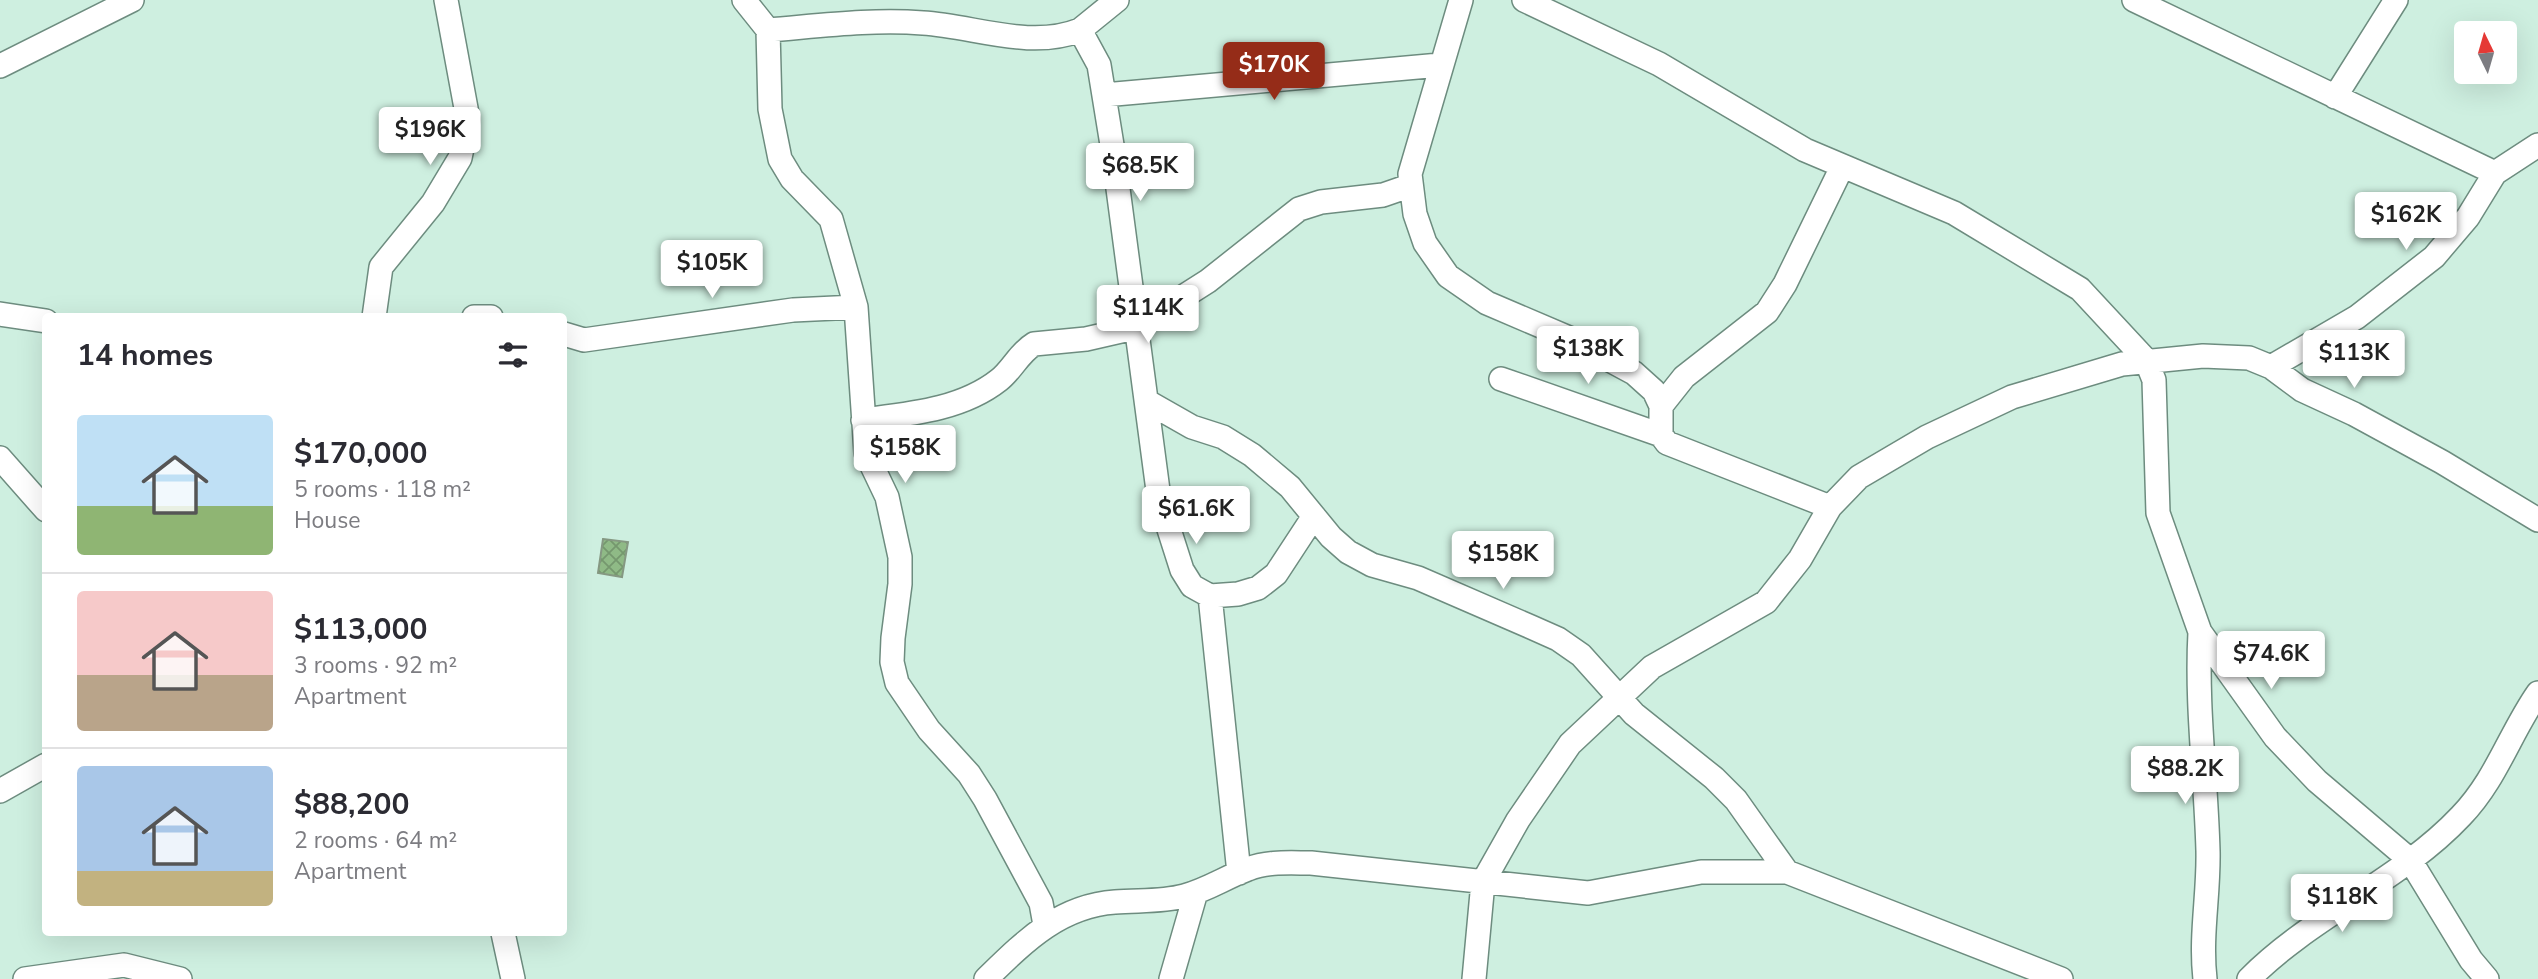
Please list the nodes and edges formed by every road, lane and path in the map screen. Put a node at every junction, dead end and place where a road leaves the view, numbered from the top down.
1 (132, 0) edge
2 (446, 0) edge
3 (744, 0) edge
4 (1117, 0) edge
5 (1461, 0) edge
6 (1524, 0) edge
7 (2134, 0) edge
8 (2396, 0) edge
9 (2173, 9) edge
10 (768, 30) junction
11 (1080, 30) junction
12 (1440, 65) junction
13 (0, 66) edge
14 (1104, 95) junction
15 (2335, 96) junction
16 (2538, 145) edge
17 (1842, 167) junction
18 (2496, 173) junction
19 (1409, 186) junction
20 (856, 307) junction
21 (375, 313) edge
22 (0, 314) edge
23 (42, 320) edge
24 (1134, 328) junction
25 (567, 335) edge
26 (2146, 360) junction
27 (2271, 367) junction
28 (1501, 379) dead end
29 (1148, 402) junction
30 (1661, 407) junction
31 (863, 420) junction
32 (1661, 435) junction
33 (0, 458) edge
34 (42, 505) edge
35 (1830, 507) junction
36 (1314, 516) junction
37 (2538, 520) edge
38 (1210, 596) junction
39 (2200, 632) junction
40 (2538, 693) edge
41 (1621, 699) junction
42 (42, 767) edge
43 (0, 790) edge
44 (2410, 860) junction
45 (1787, 872) junction
46 (1239, 873) junction
47 (1483, 882) junction
48 (1196, 892) junction
49 (1043, 914) junction
50 (504, 936) edge
51 (25, 979) edge
52 (180, 979) edge
53 (513, 979) edge
54 (986, 979) edge
55 (1171, 979) edge
56 (1474, 979) edge
57 (2061, 979) edge
58 (2205, 979) edge
59 (2249, 979) edge
60 (2487, 979) edge

1 - 13 street
2 - 21 street
3 - 10 street
4 - 11 street
5 - 12 street
6 - 17 street
7 - 9 street
8 - 15 street
9 - 15 street
10 - 11 street
10 - 20 street
11 - 14 street
12 - 14 street
12 - 19 street
14 - 24 street
15 - 18 street
16 - 18 street
17 - 26 street
17 - 30 street
18 - 27 street
19 - 24 street
19 - 30 street
20 - 25 street
20 - 31 street
22 - 23 street
24 - 29 street
24 - 31 street
26 - 27 street
26 - 35 street
26 - 39 street
27 - 37 street
28 - 32 street
29 - 36 street
29 - 38 street
30 - 32 street
31 - 49 street
32 - 35 street
33 - 34 street
35 - 41 street
36 - 38 street
36 - 41 street
38 - 46 street
39 - 44 street
39 - 58 street
40 - 44 street
41 - 45 street
41 - 47 street
42 - 43 street
44 - 59 street
44 - 60 street
45 - 47 street
45 - 57 street
46 - 47 street
46 - 48 street
47 - 56 street
48 - 49 street
48 - 55 street
49 - 54 street
50 - 53 street
51 - 52 street

